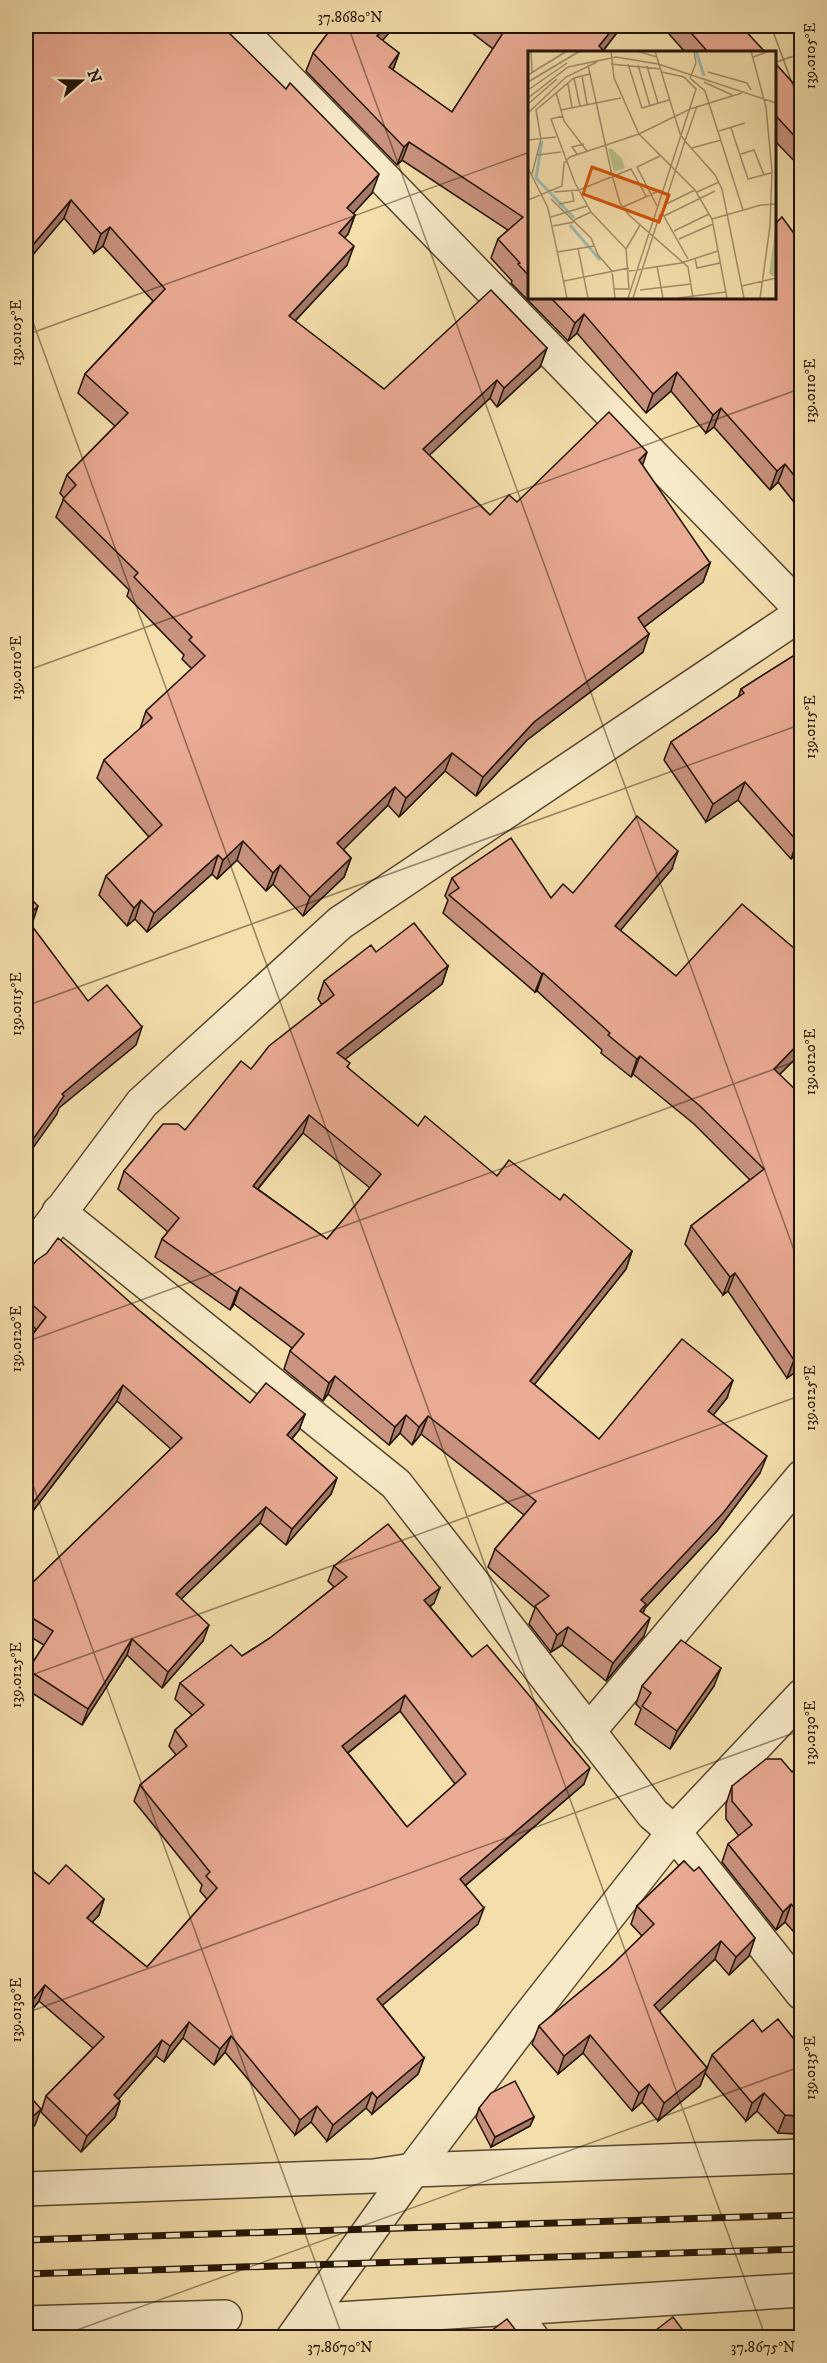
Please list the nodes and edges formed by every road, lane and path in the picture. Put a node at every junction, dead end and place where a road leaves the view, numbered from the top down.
1 (236, 26) edge
2 (801, 612) edge
3 (59, 1212) junction
4 (26, 1258) edge
5 (801, 1477) edge
6 (801, 1696) edge
7 (588, 1732) junction
8 (674, 1832) junction
9 (801, 1993) edge
10 (801, 2156) edge
11 (413, 2170) junction
12 (26, 2189) edge
13 (801, 2290) edge
14 (510, 2310) junction
15 (225, 2317) dead end
16 (26, 2323) edge
17 (300, 2329) edge
18 (532, 2337) edge

1 - 2 street
2 - 3 street
3 - 4 street
3 - 7 street
5 - 7 street
6 - 8 street
7 - 8 street
8 - 9 street
8 - 11 street
10 - 11 street
11 - 12 street
11 - 17 street
13 - 14 street
14 - 17 street
14 - 18 street
15 - 16 street

